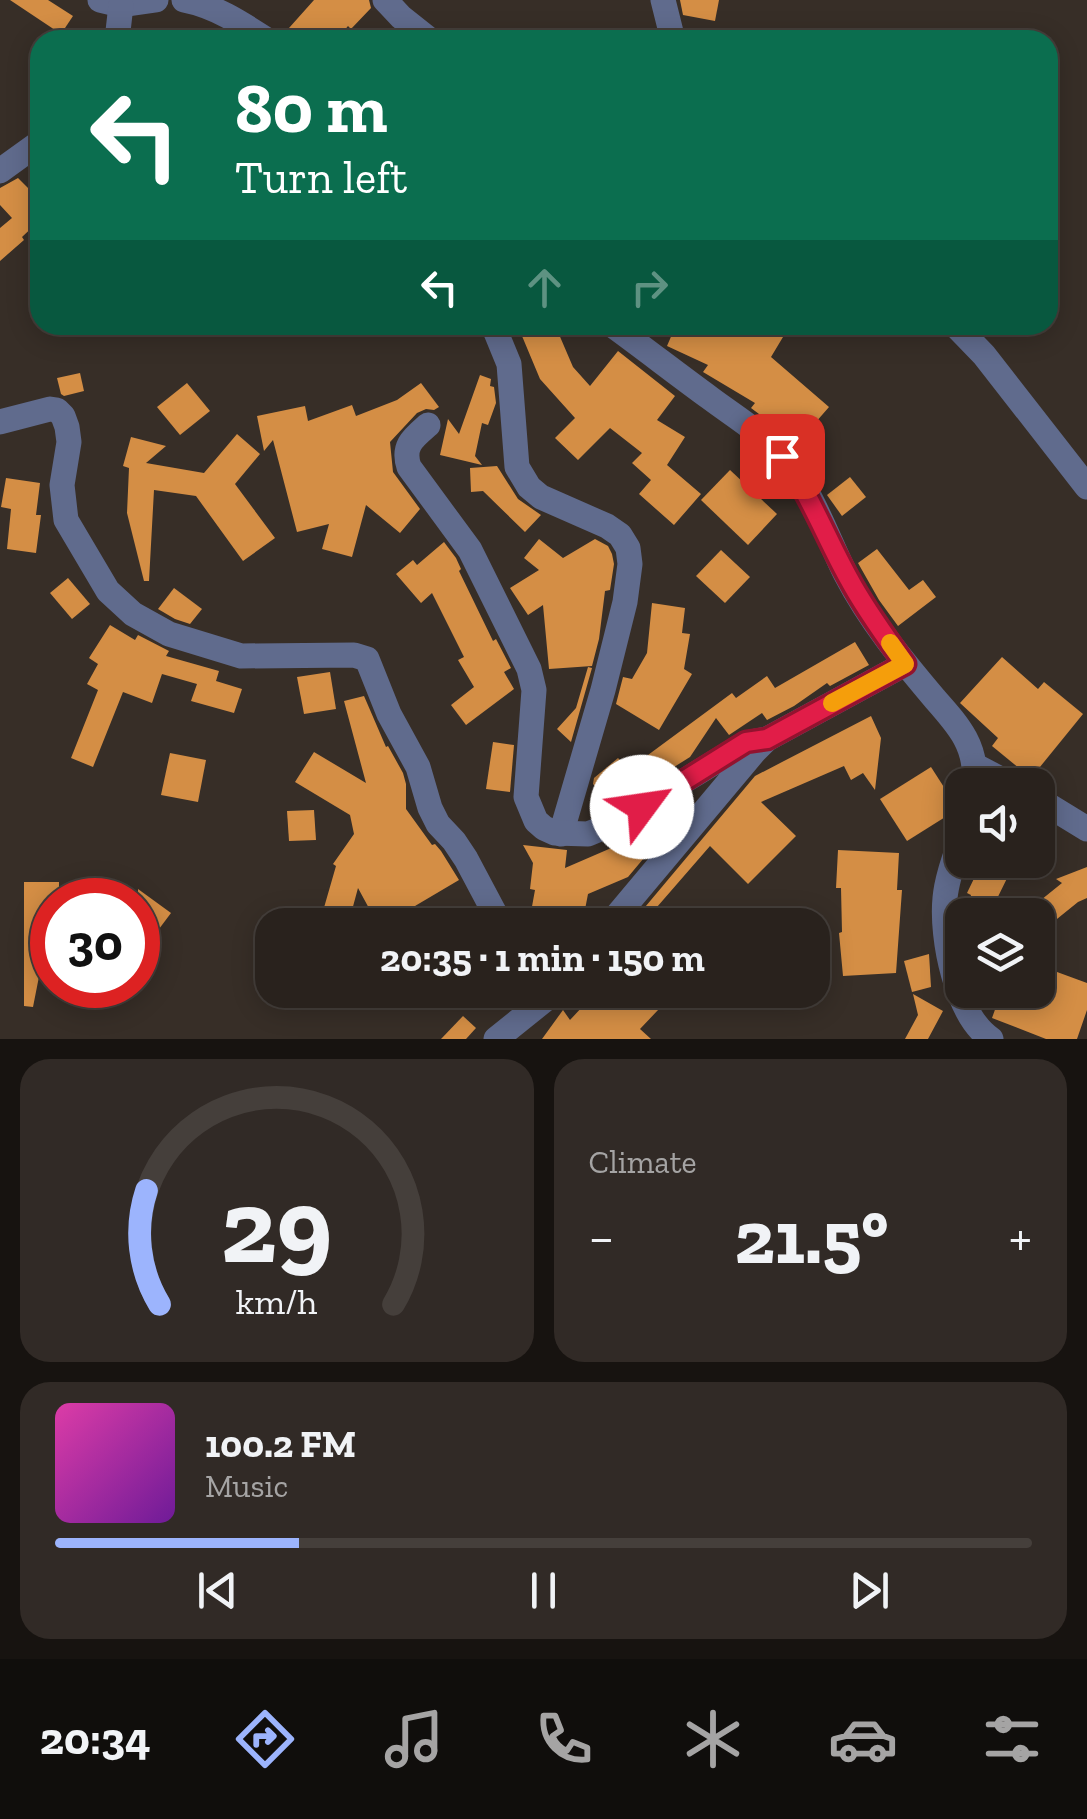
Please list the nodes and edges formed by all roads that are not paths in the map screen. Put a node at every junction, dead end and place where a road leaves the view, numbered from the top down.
1 (156, 0) edge
2 (184, 0) edge
3 (385, 0) edge
4 (663, 0) edge
5 (111, 2) edge
6 (115, 30) edge
7 (252, 30) edge
8 (417, 30) edge
9 (670, 30) edge
10 (30, 149) edge
11 (0, 171) edge
12 (496, 335) edge
13 (625, 335) edge
14 (965, 335) edge
15 (0, 422) edge
16 (428, 425) dead end
17 (1087, 487) edge
18 (905, 664) junction
19 (767, 739) junction
20 (974, 768) edge
21 (1055, 809) edge
22 (1087, 829) edge
23 (561, 834) junction
24 (948, 878) edge
25 (492, 908) edge
26 (623, 908) edge
27 (535, 1008) edge
28 (496, 1039) edge
29 (990, 1039) edge

1 - 5 street
2 - 7 street
3 - 8 street
4 - 9 street
5 - 6 street
10 - 11 street
12 - 23 street
13 - 18 street
14 - 17 street
15 - 25 street
16 - 23 street
18 - 19 street
18 - 20 street
19 - 23 street
19 - 26 street
21 - 22 street
24 - 29 street
27 - 28 street

